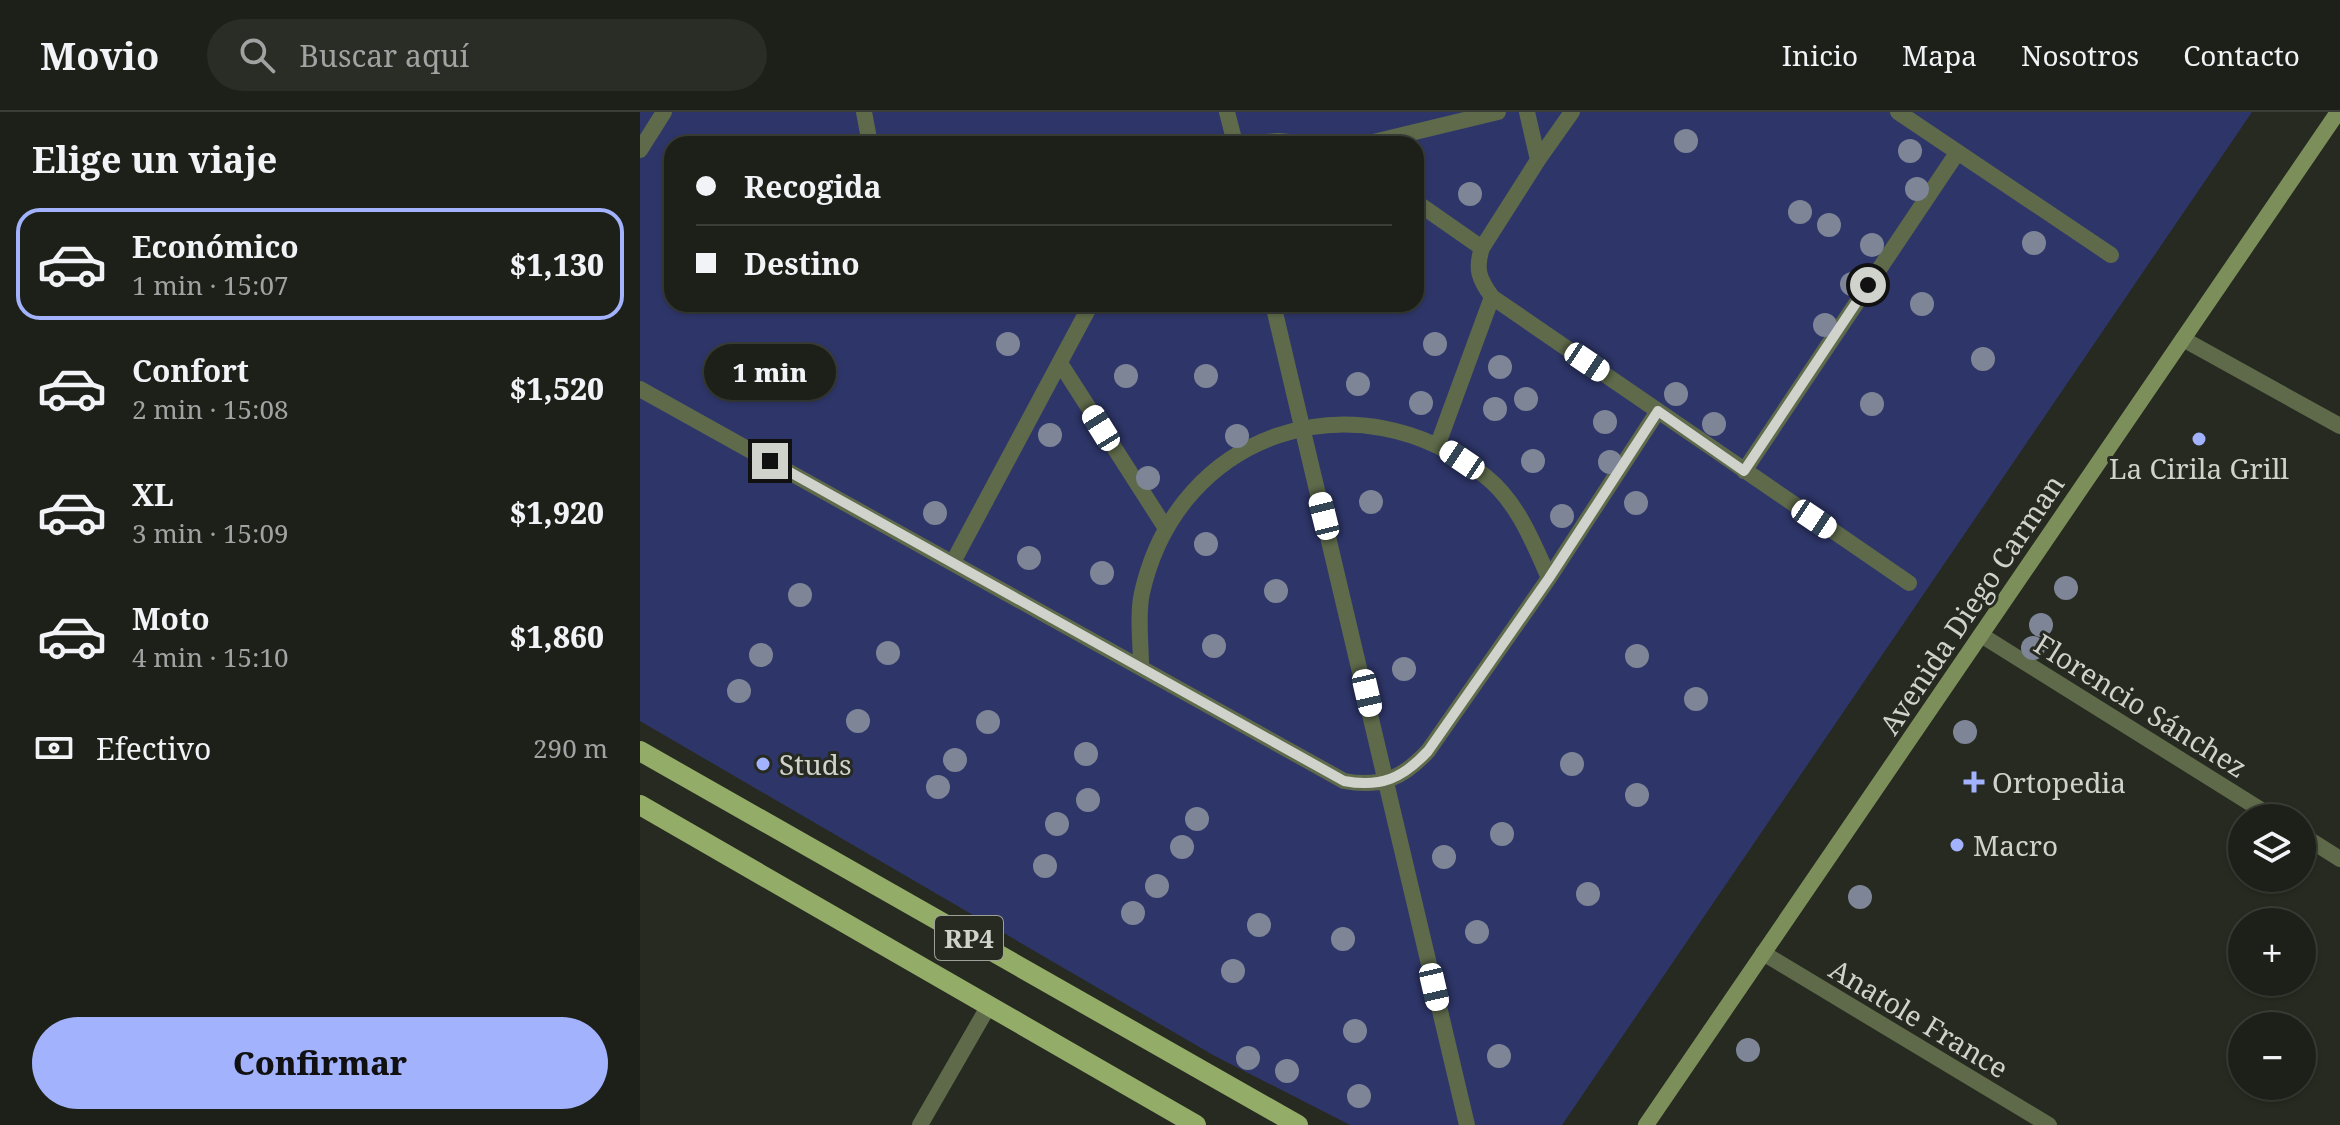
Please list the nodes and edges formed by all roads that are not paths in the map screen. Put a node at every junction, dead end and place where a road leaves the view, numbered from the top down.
1 (664, 112) edge
2 (864, 112) edge
3 (1227, 112) edge
4 (1498, 112) edge
5 (1527, 112) edge
6 (1572, 112) edge
7 (1898, 112) edge
8 (2338, 112) edge
9 (868, 136) edge
10 (1233, 136) edge
11 (1398, 136) edge
12 (640, 150) edge
13 (1957, 153) junction
14 (1538, 160) junction
15 (1424, 208) edge
16 (1482, 248) junction
17 (2111, 255) dead end
18 (1492, 297) junction
19 (1087, 312) edge
20 (1275, 312) edge
21 (2183, 339) junction
22 (1060, 363) junction
23 (640, 389) edge
24 (1658, 411) junction
25 (2340, 426) edge
26 (1302, 427) junction
27 (1438, 444) junction
28 (1744, 471) junction
29 (1165, 527) junction
30 (953, 562) junction
31 (1549, 578) junction
32 (1909, 583) dead end
33 (1981, 635) junction
34 (1141, 666) junction
35 (640, 751) edge
36 (1388, 781) junction
37 (2252, 804) edge
38 (640, 805) edge
39 (2316, 844) edge
40 (2340, 859) edge
41 (1763, 953) junction
42 (988, 1007) junction
43 (920, 1125) edge
44 (1196, 1125) edge
45 (1298, 1125) edge
46 (1467, 1125) edge
47 (1646, 1125) edge
48 (2049, 1125) edge

1 - 12 street
2 - 9 street
3 - 10 street
4 - 11 street
5 - 14 street
6 - 14 street
7 - 13 street
8 - 21 main road, Avenida Diego Carman
13 - 17 street
13 - 28 street
14 - 16 street
15 - 16 street
16 - 18 street
18 - 24 street
18 - 27 street
19 - 22 street
20 - 26 street
21 - 25 street
21 - 33 main road, Avenida Diego Carman
22 - 29 street
22 - 30 street
23 - 30 street
24 - 28 street
24 - 31 street
26 - 27 street
26 - 29 street
26 - 36 street
27 - 31 street
28 - 32 street
29 - 34 street
30 - 34 street
31 - 36 street
33 - 37 street, Florencio Sánchez
33 - 41 main road, Avenida Diego Carman
34 - 36 street
35 - 45 main road, RP4
36 - 46 street
38 - 42 main road, RP4
39 - 40 street
41 - 47 main road, Avenida Diego Carman
41 - 48 street, Anatole France
42 - 43 street
42 - 44 main road, RP4

